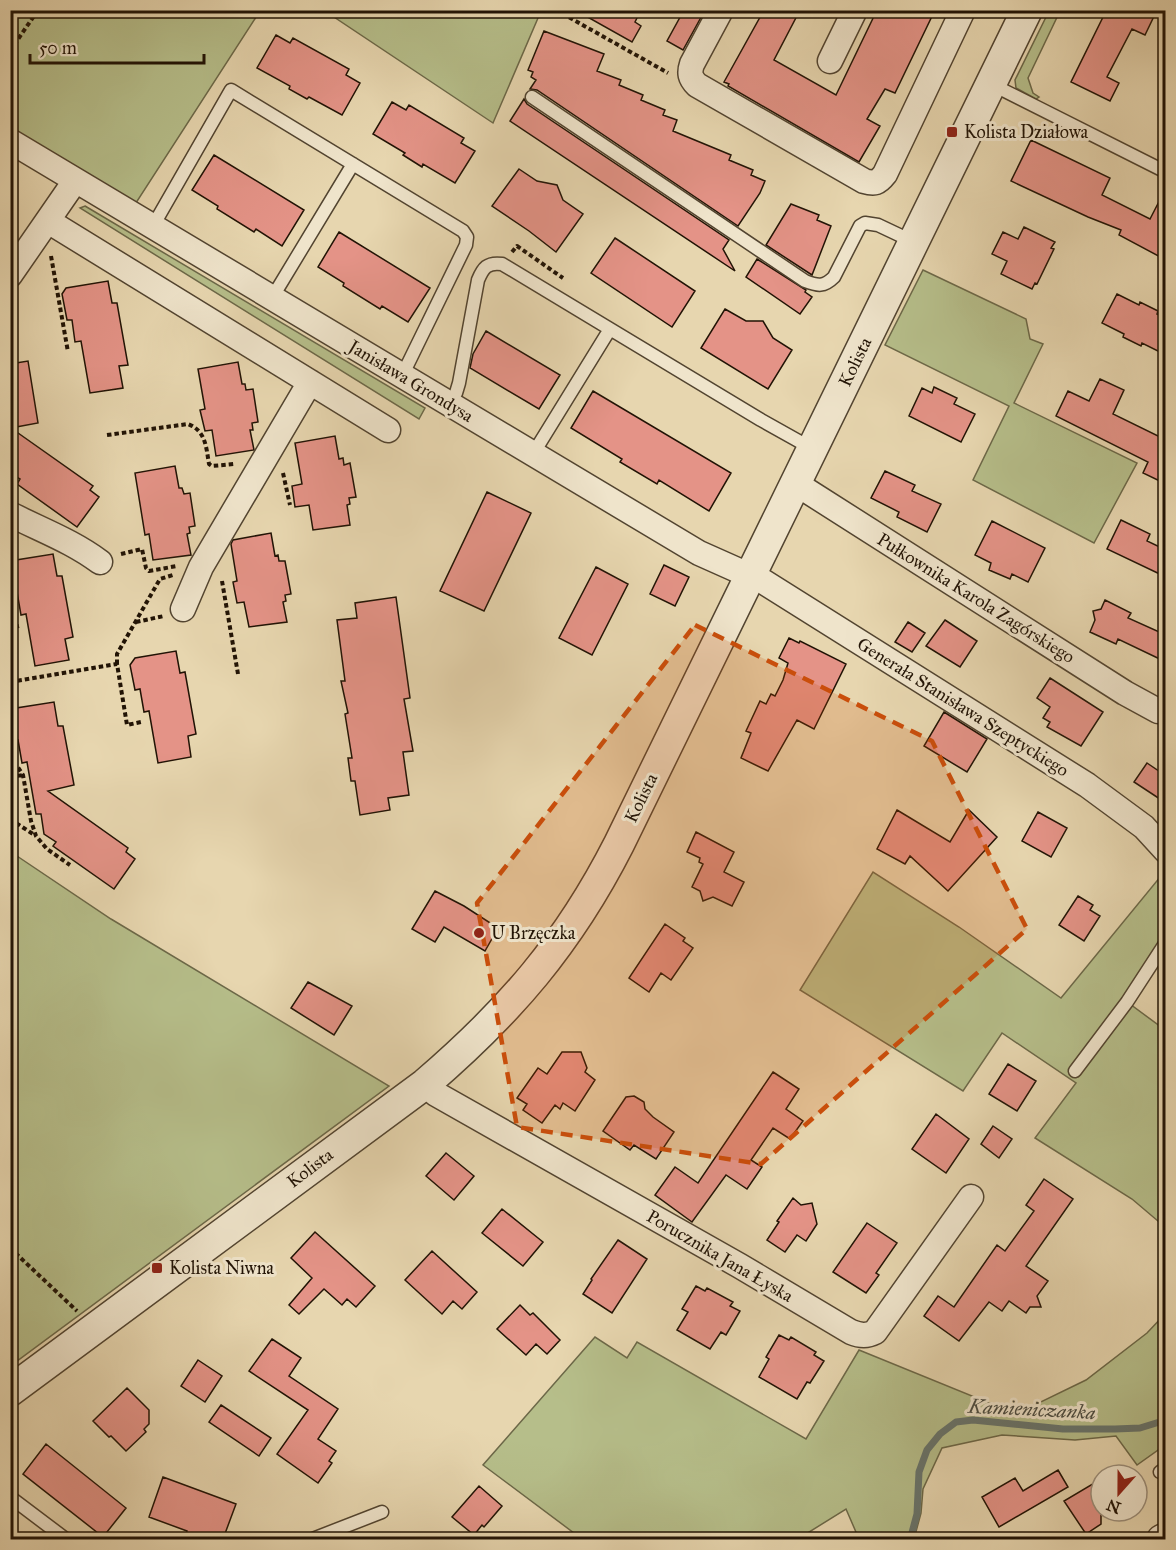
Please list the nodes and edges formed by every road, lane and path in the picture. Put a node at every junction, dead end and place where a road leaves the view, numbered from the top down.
1 (38, 10) edge
2 (555, 10) edge
3 (721, 10) edge
4 (855, 10) edge
5 (963, 10) edge
6 (1027, 10) edge
7 (10, 51) edge
8 (830, 60) dead end
9 (691, 80) junction
10 (991, 84) junction
11 (532, 97) dead end
12 (10, 141) edge
13 (353, 164) junction
14 (1166, 172) edge
15 (69, 190) junction
16 (153, 226) junction
17 (42, 229) junction
18 (914, 242) junction
19 (10, 275) edge
20 (272, 298) junction
21 (610, 329) junction
22 (69, 352) dead end
23 (402, 376) junction
24 (310, 382) junction
25 (450, 404) junction
26 (388, 430) dead end
27 (107, 435) dead end
28 (812, 449) junction
29 (533, 454) junction
30 (265, 461) junction
31 (795, 483) junction
32 (10, 514) edge
33 (100, 562) joint
34 (203, 565) junction
35 (750, 576) junction
36 (183, 609) dead end
37 (155, 619) dead end
38 (135, 622) junction
39 (19, 626) dead end
40 (10, 628) edge
41 (117, 664) junction
42 (238, 674) dead end
43 (10, 682) edge
44 (1158, 711) dead end
45 (141, 722) dead end
46 (10, 755) edge
47 (23, 775) junction
48 (10, 777) edge
49 (10, 819) edge
50 (36, 836) junction
51 (1166, 851) edge
52 (70, 865) dead end
53 (1166, 942) edge
54 (1075, 1071) dead end
55 (425, 1084) junction
56 (971, 1197) dead end
57 (10, 1248) edge
58 (95, 1328) junction
59 (10, 1391) edge
60 (10, 1497) edge
61 (382, 1512) dead end
62 (67, 1539) edge
63 (310, 1539) edge

1 - 7 path
2 - 9 path
3 - 9 street
4 - 8 street
5 - 9 street
6 - 10 street, Kolista
10 - 14 lane
10 - 18 street, Kolista
11 - 18 lane
12 - 15 street, Janisława Grondysa
13 - 16 lane
13 - 20 lane
13 - 23 lane
15 - 16 street, Janisława Grondysa
15 - 17 street
16 - 20 street, Janisława Grondysa
17 - 19 street
17 - 22 path
17 - 24 street
18 - 28 street, Kolista
20 - 23 street, Janisława Grondysa
21 - 25 lane
21 - 28 lane
21 - 29 lane
23 - 25 street, Janisława Grondysa
24 - 26 street
24 - 30 street
25 - 29 street, Janisława Grondysa
27 - 30 path
28 - 31 street, Kolista
29 - 35 street, Janisława Grondysa
30 - 34 street
31 - 35 street, Kolista
31 - 44 street, Pułkownika Karola Zagórskiego
32 - 33 street
33 - 34 path
34 - 36 street
34 - 38 path
34 - 42 path
35 - 51 street, Generała Stanisława Szeptyckiego
35 - 55 street, Kolista
37 - 38 path
38 - 41 path
39 - 40 path
41 - 43 path
41 - 45 path
46 - 47 path
47 - 48 path
47 - 50 path
49 - 50 path
50 - 52 path
53 - 54 lane
55 - 56 street, Porucznika Jana Łyska
55 - 58 street, Kolista
57 - 58 path
58 - 59 street, Kolista
60 - 62 lane
61 - 63 lane

